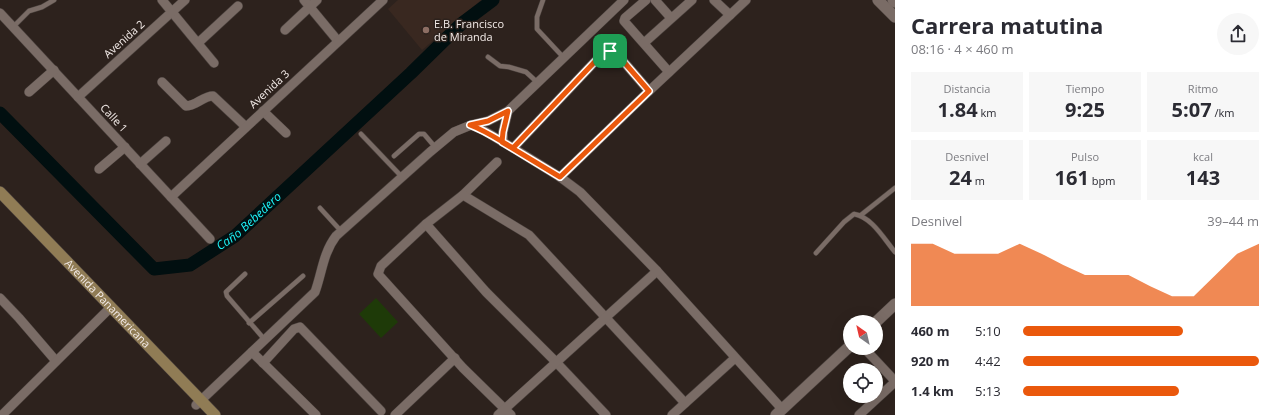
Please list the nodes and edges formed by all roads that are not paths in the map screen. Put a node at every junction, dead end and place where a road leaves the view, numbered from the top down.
1 (54, 0) edge
2 (162, 0) edge
3 (185, 0) edge
4 (383, 0) edge
5 (543, 0) edge
6 (646, 0) edge
7 (655, 0) edge
8 (692, 0) edge
9 (714, 0) edge
10 (746, 0) edge
11 (878, 0) edge
12 (621, 1) edge
13 (310, 2) edge
14 (238, 6) dead end
15 (172, 12) junction
16 (0, 13) edge
17 (730, 15) junction
18 (895, 17) edge
19 (671, 18) junction
20 (13, 27) junction
21 (285, 30) dead end
22 (338, 41) junction
23 (198, 43) junction
24 (644, 43) junction
25 (488, 57) dead end
26 (564, 58) junction
27 (214, 63) dead end
28 (54, 70) junction
29 (669, 72) junction
30 (162, 82) dead end
31 (538, 83) junction
32 (649, 91) junction
33 (29, 92) dead end
34 (78, 97) junction
35 (263, 111) junction
36 (508, 111) junction
37 (470, 125) junction
38 (246, 127) junction
39 (286, 133) dead end
40 (361, 134) dead end
41 (166, 141) dead end
42 (502, 142) junction
43 (125, 147) junction
44 (435, 147) junction
45 (513, 148) junction
46 (394, 156) dead end
47 (497, 162) dead end
48 (140, 164) junction
49 (99, 169) dead end
50 (560, 177) junction
51 (402, 178) junction
52 (895, 188) edge
53 (0, 195) edge
54 (463, 195) junction
55 (171, 197) junction
56 (320, 208) dead end
57 (861, 215) junction
58 (426, 224) junction
59 (342, 231) junction
60 (210, 239) dead end
61 (895, 252) edge
62 (816, 254) dead end
63 (657, 271) junction
64 (245, 274) dead end
65 (303, 276) dead end
66 (0, 298) edge
67 (895, 304) edge
68 (109, 309) junction
69 (883, 315) edge
70 (606, 317) junction
71 (249, 323) junction
72 (265, 340) junction
73 (252, 352) junction
74 (843, 353) edge
75 (871, 355) edge
76 (455, 358) junction
77 (735, 358) junction
78 (56, 361) junction
79 (556, 362) junction
80 (263, 363) junction
81 (895, 381) edge
82 (198, 402) junction
83 (684, 403) junction
84 (381, 411) dead end
85 (779, 412) edge
86 (505, 413) edge
87 (2, 415) edge
88 (206, 415) edge
89 (215, 415) edge
90 (316, 415) edge
91 (395, 415) edge
92 (606, 415) edge
93 (672, 415) edge
94 (859, 415) edge

1 - 20 lane
2 - 15 street
3 - 15 street, Avenida 2
4 - 22 street, Avenida 3
5 - 26 lane
6 - 24 street
7 - 19 street
8 - 19 street
9 - 17 street
10 - 17 street
11 - 18 street
12 - 26 street
13 - 21 street
13 - 22 street
14 - 23 street
15 - 23 street
15 - 34 street, Avenida 2
16 - 20 street, Calle 1
17 - 29 street
19 - 24 street
20 - 28 street, Calle 1
22 - 35 street, Avenida 3
23 - 27 street
24 - 29 street
25 - 31 lane
26 - 31 street
28 - 33 street
28 - 34 street, Calle 1
29 - 32 street
30 - 38 street
31 - 36 street
32 - 45 street
32 - 50 street
34 - 43 street, Calle 1
35 - 38 street, Avenida 3
35 - 39 street
36 - 37 street
36 - 42 street
37 - 42 street
37 - 44 street
38 - 55 street, Avenida 3
40 - 51 lane
41 - 48 street
42 - 45 street
43 - 48 street, Calle 1
43 - 49 street
44 - 46 lane
44 - 51 street
45 - 50 street
47 - 54 street
48 - 55 street, Calle 1
50 - 63 street
51 - 59 street
52 - 57 lane
53 - 68 main road, Avenida Panamericana
54 - 58 street
54 - 70 street
55 - 60 street, Calle 1
56 - 59 lane
57 - 61 lane
57 - 62 lane
58 - 76 street
58 - 79 street
59 - 72 street
63 - 70 street
63 - 77 street
64 - 71 lane
65 - 71 lane
66 - 78 street
67 - 69 street
68 - 78 street
68 - 82 main road, Avenida Panamericana
70 - 79 street
70 - 83 street
71 - 72 lane
72 - 73 street
73 - 80 street
73 - 82 street
74 - 85 street
75 - 81 street
76 - 86 street
76 - 91 street
77 - 83 street
77 - 85 street
78 - 87 street
79 - 86 street
79 - 92 street
80 - 84 street
80 - 90 street
81 - 94 street
82 - 88 main road, Avenida Panamericana
82 - 89 main road, Avenida Panamericana
83 - 93 street

